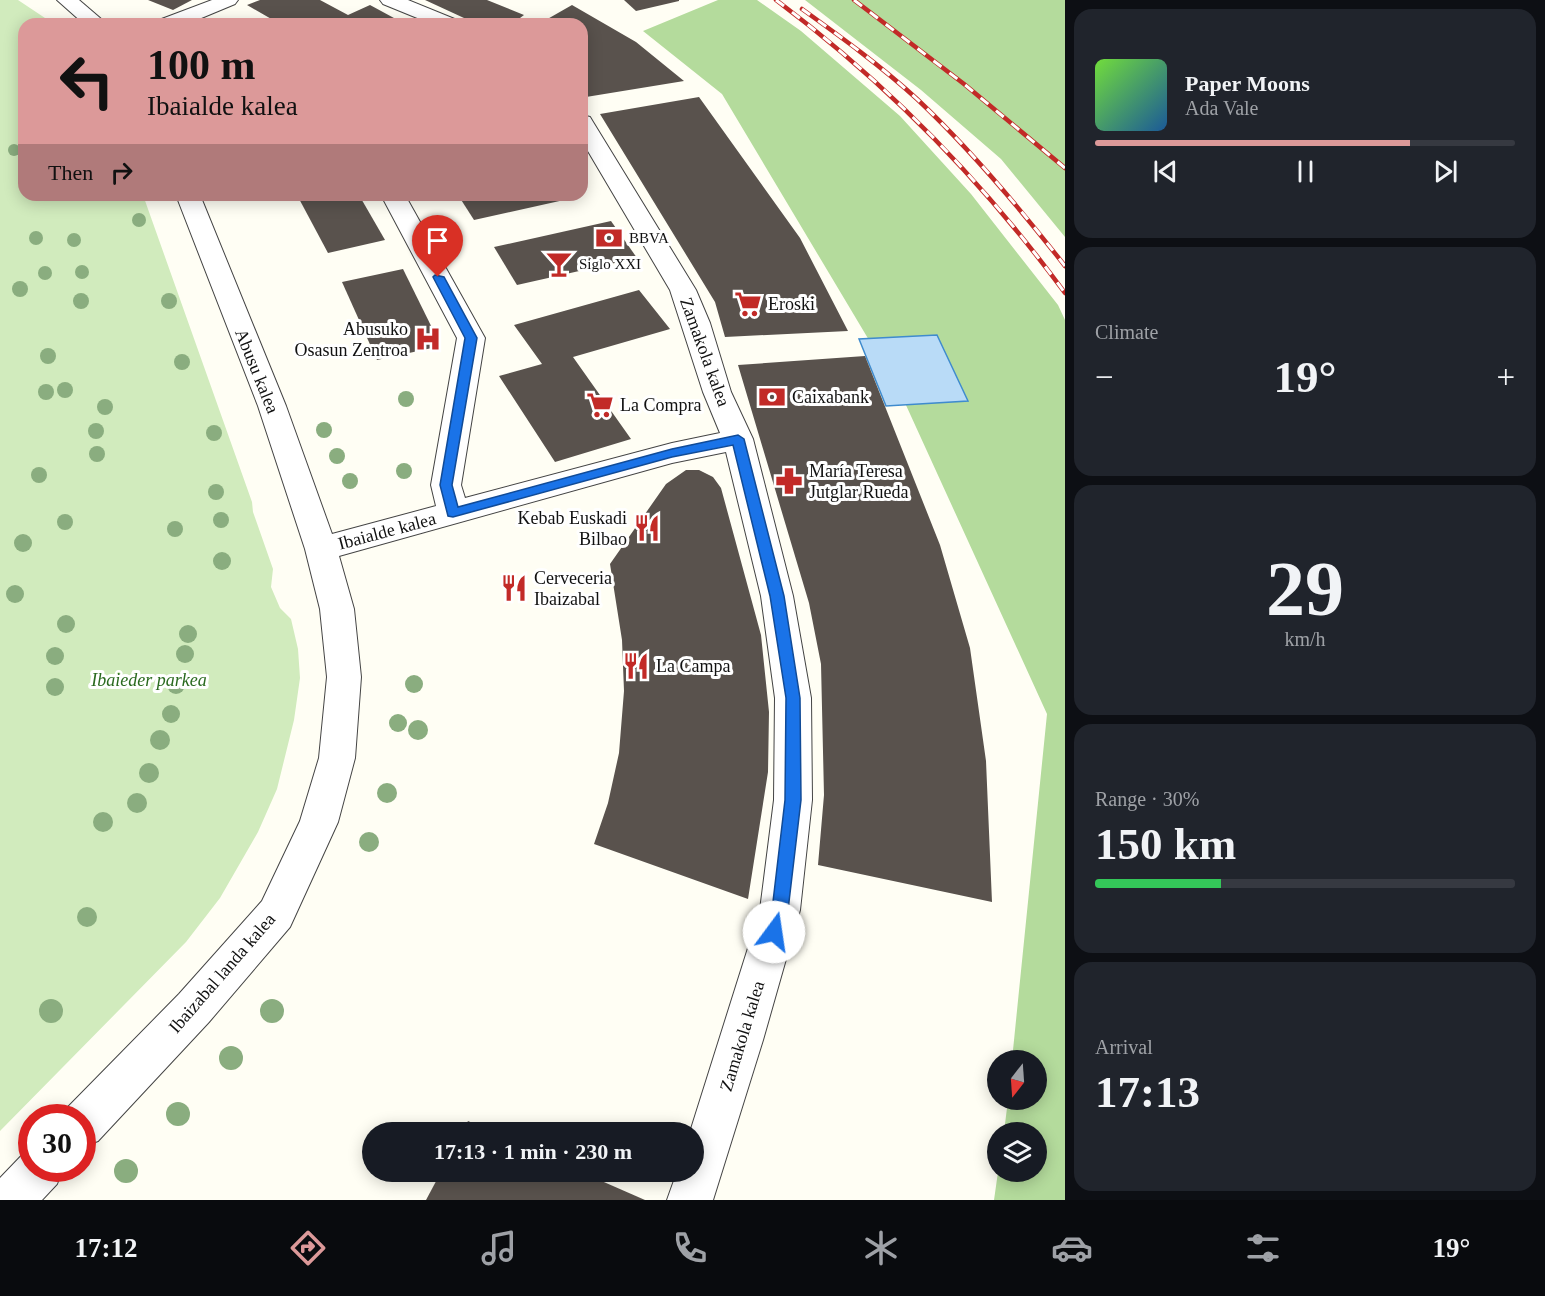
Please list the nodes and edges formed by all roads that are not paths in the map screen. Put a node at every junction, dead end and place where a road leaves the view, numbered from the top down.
1 (67, 0) edge
2 (228, 0) edge
3 (390, 0) edge
4 (198, 14) junction
5 (90, 18) edge
6 (185, 18) edge
7 (207, 18) edge
8 (435, 18) edge
9 (588, 132) edge
10 (190, 201) edge
11 (396, 201) edge
12 (738, 439) junction
13 (453, 513) junction
14 (321, 549) junction
15 (96, 1110) edge
16 (28, 1182) edge
17 (11, 1200) edge
18 (690, 1200) edge

1 - 5 street
2 - 4 street
3 - 8 street
4 - 6 street
4 - 7 street
9 - 12 street, Zamakola kalea
10 - 14 street, Abusu kalea
11 - 13 street, Ibaialde kalea
12 - 13 street, Ibaialde kalea
12 - 18 street, Zamakola kalea
13 - 14 street, Ibaialde kalea
14 - 15 street, Ibaizabal landa kalea
16 - 17 street

